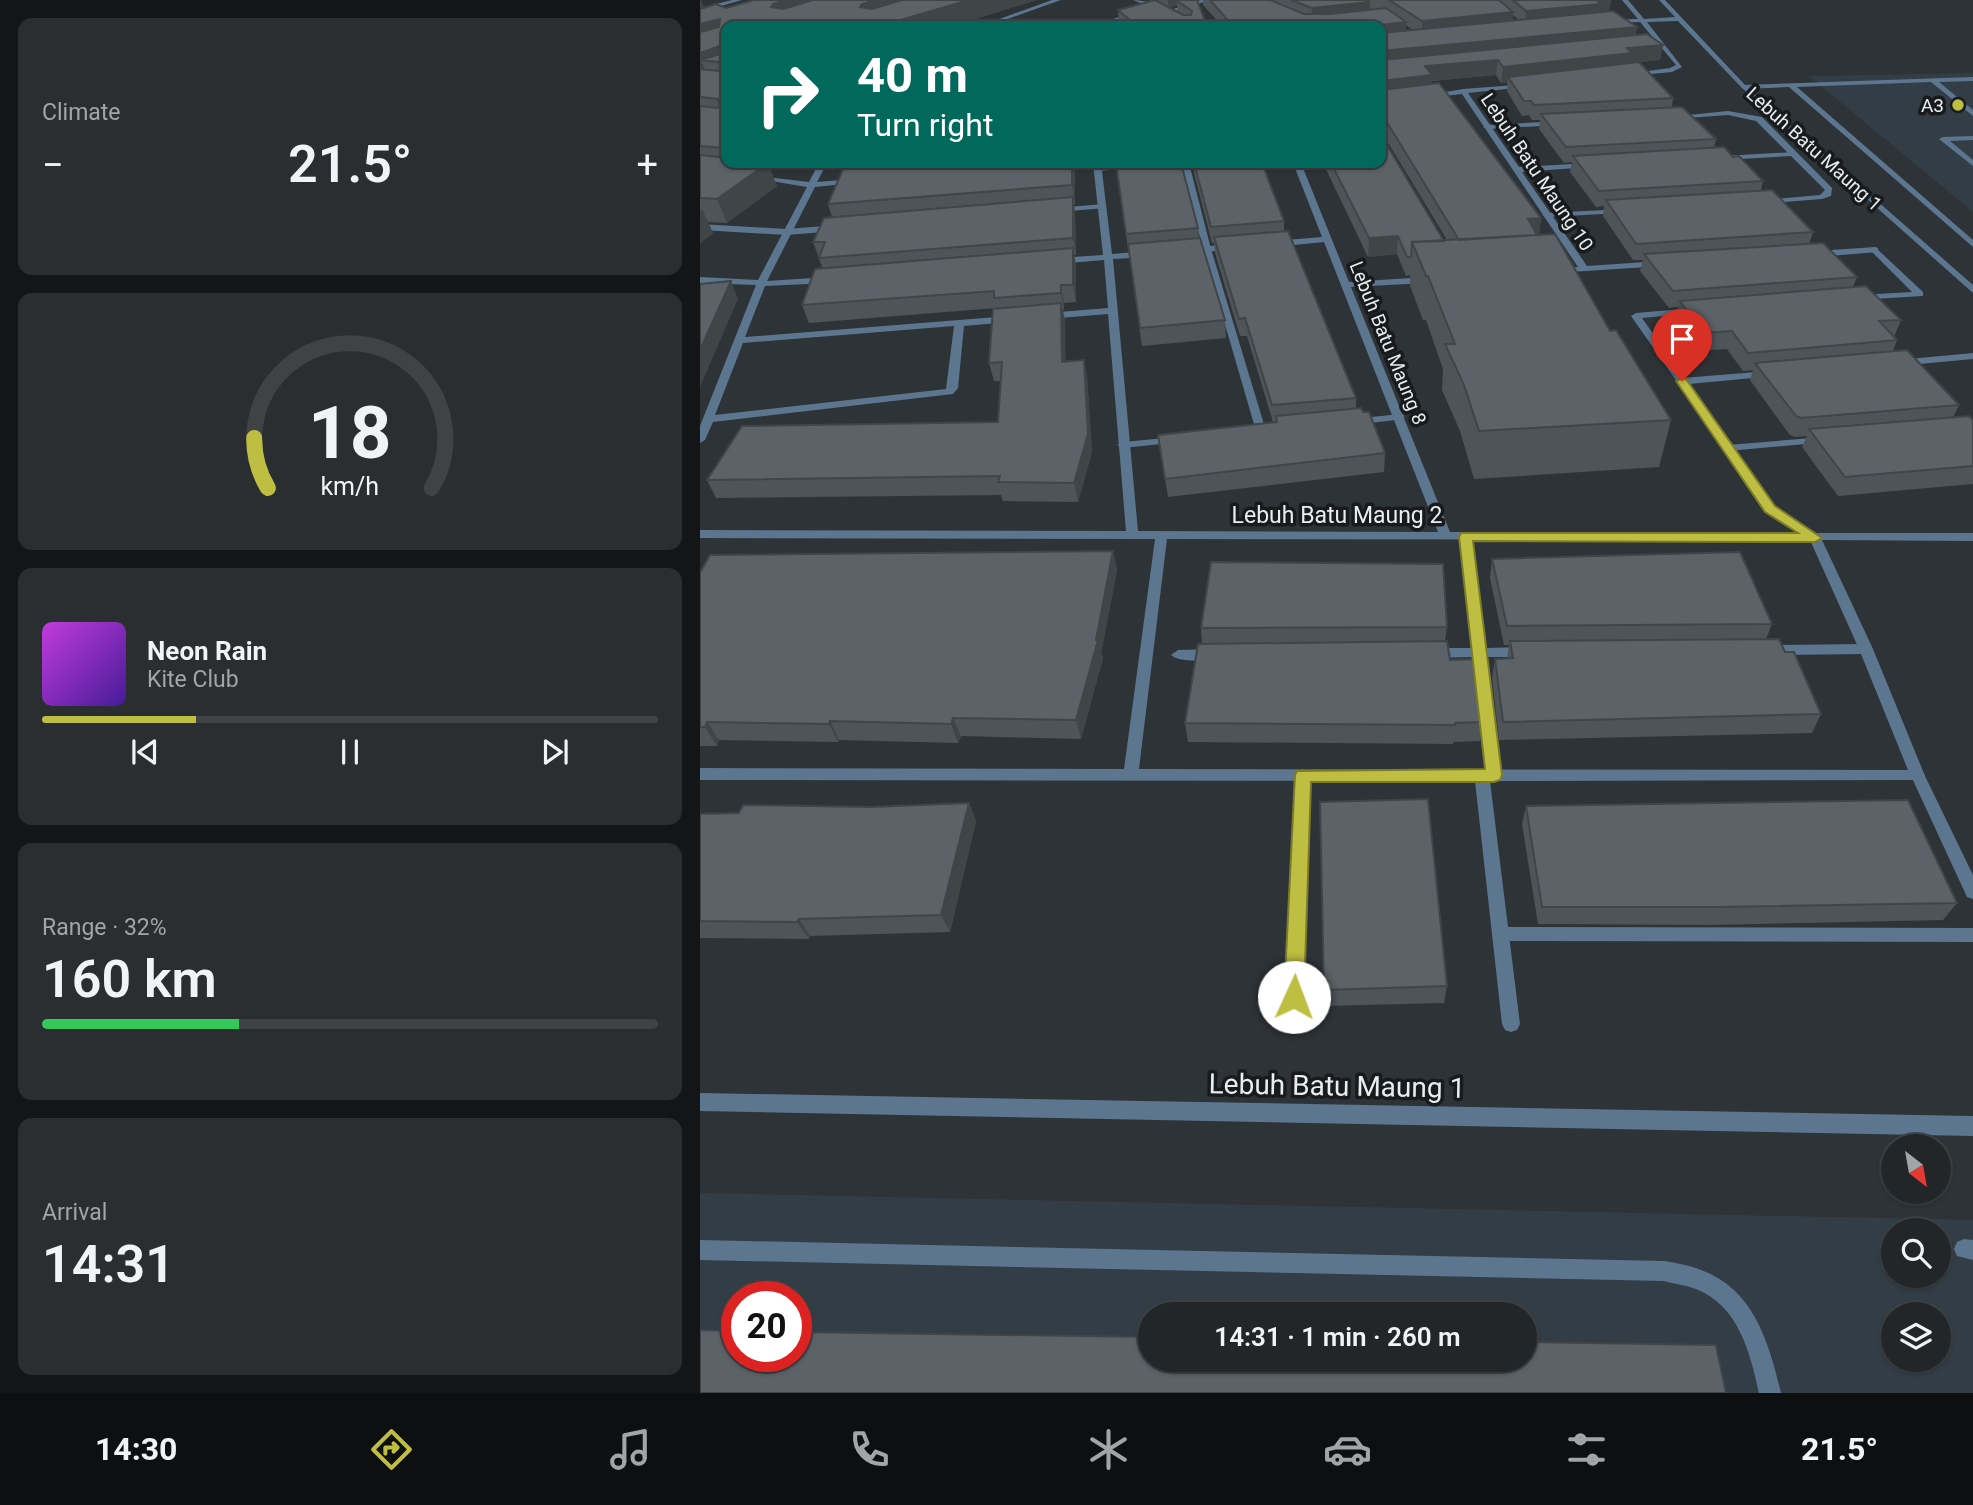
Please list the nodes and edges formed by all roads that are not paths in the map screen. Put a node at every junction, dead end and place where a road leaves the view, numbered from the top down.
1 (739, 0) edge
2 (1058, 0) edge
3 (1136, 0) edge
4 (1191, 0) edge
5 (1207, 0) edge
6 (1625, 0) edge
7 (1662, 0) edge
8 (700, 10) edge
9 (1161, 10) junction
10 (1679, 19) junction
11 (1641, 20) junction
12 (997, 21) edge
13 (1114, 21) edge
14 (1180, 21) edge
15 (1599, 22) edge
16 (1662, 43) junction
17 (1649, 44) edge
18 (1624, 75) edge
19 (1973, 79) edge
20 (1932, 80) junction
21 (1530, 85) edge
22 (1790, 85) junction
23 (1744, 88) junction
24 (1463, 92) junction
25 (1422, 96) edge
26 (1973, 114) edge
27 (1668, 117) edge
28 (1571, 122) edge
29 (1487, 127) junction
30 (1973, 138) edge
31 (1791, 154) junction
32 (1708, 159) edge
33 (1973, 164) edge
34 (1599, 165) edge
35 (820, 168) edge
36 (1098, 168) edge
37 (1186, 168) edge
38 (1299, 168) edge
39 (1517, 170) junction
40 (750, 178) edge
41 (866, 180) edge
42 (813, 185) junction
43 (1760, 202) edge
44 (1103, 206) junction
45 (1626, 210) edge
46 (1048, 211) edge
47 (1546, 215) junction
48 (855, 226) edge
49 (700, 227) edge
50 (786, 232) junction
51 (1326, 239) junction
52 (1973, 244) edge
53 (1260, 245) edge
54 (1247, 246) edge
55 (1207, 249) junction
56 (1170, 252) edge
57 (1157, 253) edge
58 (1806, 255) edge
59 (1108, 257) junction
60 (1040, 263) edge
61 (1667, 264) edge
62 (1584, 270) junction
63 (1552, 272) edge
64 (1436, 279) edge
65 (700, 280) edge
66 (836, 280) edge
67 (761, 284) junction
68 (1347, 285) junction
69 (1973, 290) edge
70 (1852, 299) edge
71 (1112, 311) junction
72 (1703, 311) edge
73 (1042, 316) edge
74 (1014, 318) edge
75 (959, 323) junction
76 (737, 341) junction
77 (1973, 356) edge
78 (1890, 363) edge
79 (1779, 373) edge
80 (1682, 381) junction
81 (1400, 418) junction
82 (708, 419) junction
83 (1337, 424) edge
84 (1273, 430) edge
85 (1261, 431) junction
86 (1247, 433) edge
87 (1192, 438) edge
88 (1837, 439) edge
89 (700, 440) edge
90 (1123, 445) junction
91 (1728, 448) junction
92 (700, 534) edge
93 (1132, 536) junction
94 (1161, 536) junction
95 (1446, 537) junction
96 (1466, 537) junction
97 (1973, 537) edge
98 (1815, 538) junction
99 (1866, 649) junction
100 (1755, 650) edge
101 (1479, 652) junction
102 (1534, 652) edge
103 (1411, 653) edge
104 (1233, 654) edge
105 (1178, 655) dead end
106 (700, 774) edge
107 (1131, 775) junction
108 (1303, 775) junction
109 (1488, 775) junction
110 (1918, 776) junction
111 (1973, 892) edge
112 (1500, 934) junction
113 (1973, 935) edge
114 (1294, 997) dead end
115 (1511, 1024) dead end
116 (700, 1102) edge
117 (1973, 1126) edge
118 (700, 1250) edge
119 (1770, 1393) edge

1 - 8 street
2 - 12 street
3 - 9 street
4 - 9 street
5 - 9 street
6 - 11 street
7 - 10 street, Lebuh Batu Maung 1
9 - 13 street
9 - 14 street
10 - 11 street
10 - 23 street, Lebuh Batu Maung 1
11 - 15 street
11 - 16 street
16 - 17 street
16 - 18 street
19 - 20 street
20 - 22 street
20 - 26 street
21 - 24 street
22 - 23 street
22 - 52 street
23 - 69 street, Lebuh Batu Maung 1
24 - 25 street
24 - 29 street, Lebuh Batu Maung 10
27 - 31 street
28 - 29 street
29 - 39 street, Lebuh Batu Maung 10
30 - 33 street
31 - 32 street
31 - 43 street
34 - 39 street
35 - 42 street
36 - 44 street
37 - 55 street
38 - 51 street, Lebuh Batu Maung 8
39 - 47 street, Lebuh Batu Maung 10
40 - 42 street
41 - 42 street
42 - 50 street
44 - 46 street
44 - 59 street
45 - 47 street
47 - 62 street, Lebuh Batu Maung 10
48 - 50 street
49 - 50 street
50 - 67 street
51 - 53 street
51 - 68 street, Lebuh Batu Maung 8
54 - 55 street
55 - 56 street
55 - 85 street
57 - 59 street
58 - 70 street
59 - 60 street
59 - 71 street
61 - 62 street
62 - 63 street
64 - 68 street
65 - 67 street
66 - 67 street
67 - 76 street
68 - 81 street, Lebuh Batu Maung 8
71 - 73 street
71 - 90 street
72 - 80 street
74 - 75 street
75 - 76 street
75 - 82 street
76 - 82 street
77 - 78 street
79 - 80 street
80 - 91 street
81 - 83 street
81 - 95 street, Lebuh Batu Maung 8
82 - 89 street
84 - 85 street
85 - 86 street
87 - 90 street
88 - 91 street
90 - 93 street
91 - 98 street
92 - 93 street, Lebuh Batu Maung 2
93 - 94 street, Lebuh Batu Maung 2
94 - 95 street, Lebuh Batu Maung 2
94 - 107 street
95 - 96 street, Lebuh Batu Maung 2
96 - 98 street, Lebuh Batu Maung 2
96 - 101 street
97 - 98 street, Lebuh Batu Maung 2
98 - 99 street
99 - 100 street
99 - 110 street
101 - 102 street
101 - 103 street
101 - 109 street
104 - 105 street
106 - 107 street
107 - 108 street
108 - 109 street
108 - 114 street
109 - 110 street
109 - 112 street
110 - 111 street
112 - 113 street
112 - 115 street
116 - 117 street, Lebuh Batu Maung 1
118 - 119 street

